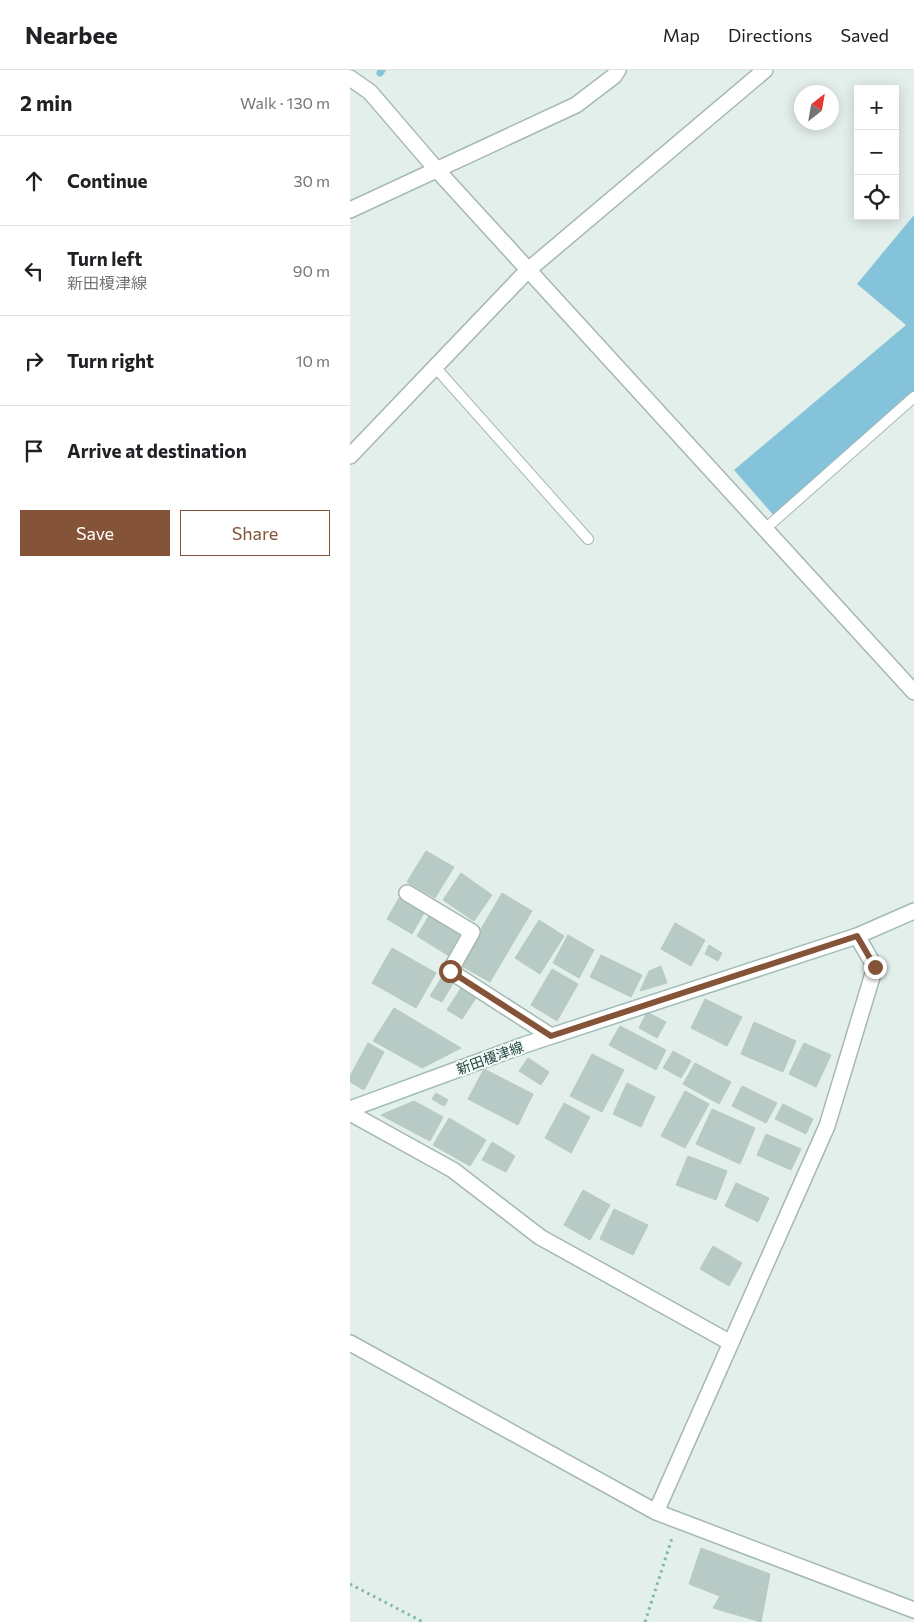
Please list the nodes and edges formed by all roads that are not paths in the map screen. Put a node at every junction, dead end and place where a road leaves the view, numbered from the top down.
1 (618, 70) edge
2 (765, 70) edge
3 (351, 76) edge
4 (437, 170) junction
5 (350, 210) edge
6 (527, 270) junction
7 (435, 367) junction
8 (914, 397) edge
9 (350, 456) edge
10 (765, 529) junction
11 (588, 539) dead end
12 (914, 692) edge
13 (407, 893) dead end
14 (914, 911) edge
15 (857, 936) junction
16 (551, 1036) junction
17 (350, 1109) edge
18 (350, 1113) edge
19 (350, 1343) edge
20 (731, 1343) junction
21 (656, 1512) junction
22 (914, 1610) edge

1 - 4 street
2 - 6 street
3 - 4 street
4 - 5 street
4 - 6 street
6 - 7 street
6 - 10 street
7 - 9 street
7 - 11 lane
8 - 10 lane
10 - 12 street
13 - 16 street
14 - 15 street, 新田榎津線
15 - 16 street, 新田榎津線
15 - 20 street
16 - 17 street, 新田榎津線
18 - 20 street
19 - 21 street
20 - 21 street
21 - 22 street

